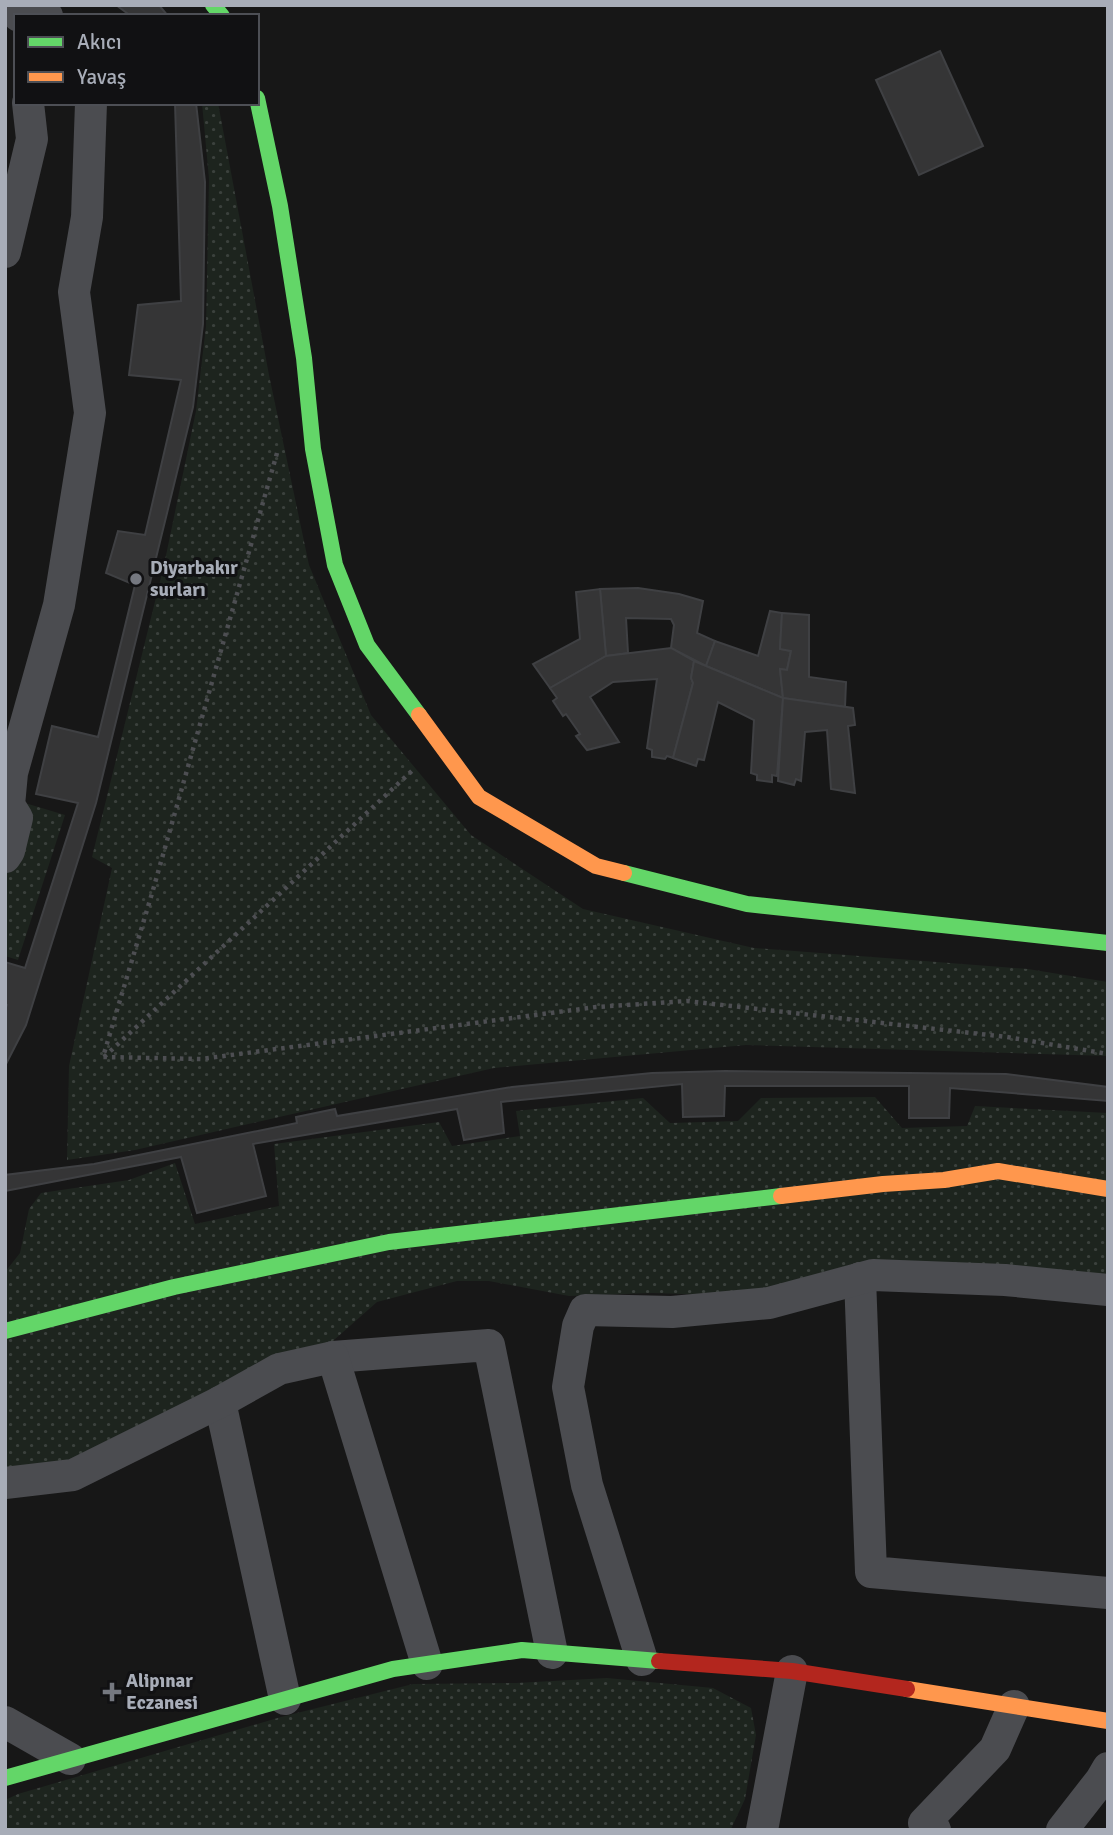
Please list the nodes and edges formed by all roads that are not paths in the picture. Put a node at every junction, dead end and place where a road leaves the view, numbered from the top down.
1 (25, 14) edge
2 (45, 14) edge
3 (28, 105) edge
4 (90, 105) edge
5 (258, 105) edge
6 (5, 252) edge
7 (5, 857) edge
8 (1108, 943) edge
9 (1108, 1189) edge
10 (860, 1278) junction
11 (1108, 1290) edge
12 (5, 1331) edge
13 (333, 1357) junction
14 (220, 1402) junction
15 (5, 1483) edge
16 (1108, 1593) edge
17 (552, 1653) junction
18 (642, 1660) junction
19 (427, 1664) junction
20 (793, 1671) junction
21 (285, 1699) junction
22 (1014, 1706) junction
23 (1108, 1721) edge
24 (5, 1722) edge
25 (70, 1759) junction
26 (1108, 1768) edge
27 (5, 1777) edge
28 (762, 1830) edge
29 (936, 1830) edge
30 (1062, 1830) edge

1 - 2 street
3 - 6 street
4 - 7 street
5 - 8 street
9 - 12 street
10 - 11 street
10 - 16 street
10 - 18 street
13 - 14 street
13 - 17 street
13 - 19 street
14 - 15 street
14 - 21 street
17 - 18 street
17 - 19 street
18 - 20 street
19 - 21 street
20 - 22 street
20 - 28 street
21 - 25 street
22 - 23 street
22 - 29 street
24 - 25 street
25 - 27 street
26 - 30 street

